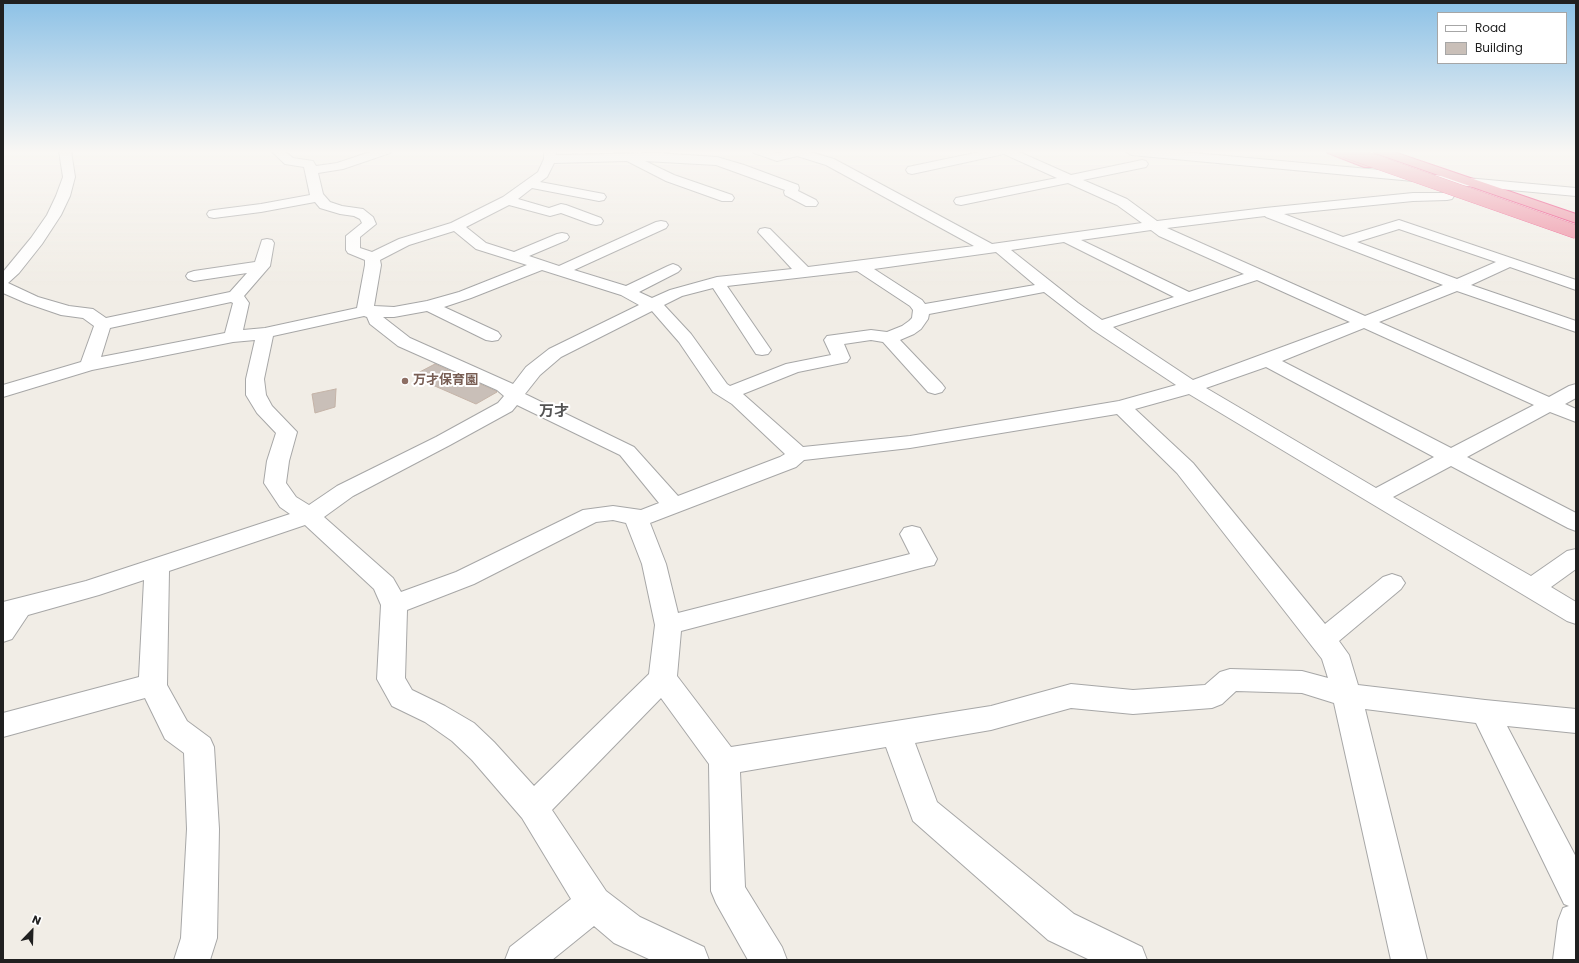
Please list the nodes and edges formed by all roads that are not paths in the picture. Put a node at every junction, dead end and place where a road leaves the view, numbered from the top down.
1 (63, 196) edge
2 (514, 196) edge
3 (594, 196) edge
4 (721, 196) edge
5 (798, 196) edge
6 (895, 196) edge
7 (986, 196) edge
8 (1108, 196) edge
9 (1447, 196) edge
10 (1456, 196) edge
11 (1473, 196) edge
12 (1495, 196) edge
13 (1509, 196) edge
14 (319, 197) joint
15 (600, 197) dead end
16 (727, 198) dead end
17 (508, 200) junction
18 (961, 201) dead end
19 (811, 203) dead end
20 (1266, 212) junction
21 (214, 214) dead end
22 (1576, 219) edge
23 (596, 221) dead end
24 (1576, 224) edge
25 (661, 225) dead end
26 (456, 226) junction
27 (1152, 226) junction
28 (765, 232) dead end
29 (1576, 232) edge
30 (562, 237) dead end
31 (1066, 238) junction
32 (1576, 238) edge
33 (1344, 241) junction
34 (267, 243) dead end
35 (994, 247) junction
36 (514, 257) junction
37 (372, 258) junction
38 (1509, 262) junction
39 (541, 265) junction
40 (262, 266) junction
41 (860, 266) junction
42 (673, 269) dead end
43 (560, 272) junction
44 (804, 272) junction
45 (1259, 274) junction
46 (194, 276) dead end
47 (3, 280) edge
48 (717, 282) junction
49 (1458, 285) junction
50 (1576, 285) edge
51 (3, 287) edge
52 (1048, 287) junction
53 (627, 292) junction
54 (235, 296) junction
55 (1188, 298) junction
56 (652, 305) junction
57 (429, 306) junction
58 (921, 310) junction
59 (365, 311) junction
60 (1365, 322) junction
61 (103, 324) junction
62 (1099, 326) junction
63 (1576, 327) edge
64 (265, 333) junction
65 (492, 336) dead end
66 (233, 337) junction
67 (889, 338) junction
68 (762, 350) dead end
69 (1267, 360) junction
70 (88, 365) junction
71 (1191, 387) junction
72 (935, 388) dead end
73 (3, 390) edge
74 (1576, 390) edge
75 (728, 393) junction
76 (514, 395) junction
77 (1549, 404) junction
78 (1120, 407) junction
79 (1576, 416) edge
80 (798, 454) junction
81 (1450, 457) junction
82 (1376, 497) junction
83 (674, 505) junction
84 (309, 516) junction
85 (642, 518) junction
86 (1576, 523) edge
87 (912, 534) dead end
88 (1576, 557) edge
89 (157, 567) junction
90 (1392, 583) dead end
91 (1532, 588) junction
92 (394, 605) junction
93 (10, 610) edge
94 (1576, 614) edge
95 (668, 625) junction
96 (3, 632) edge
97 (1323, 640) junction
98 (663, 678) junction
99 (153, 685) junction
100 (1347, 695) junction
101 (1485, 712) junction
102 (1576, 721) edge
103 (3, 725) edge
104 (896, 733) junction
105 (724, 761) junction
106 (533, 808) junction
107 (1576, 892) edge
108 (594, 903) junction
109 (1576, 921) edge
110 (192, 960) edge
111 (524, 960) edge
112 (691, 960) edge
113 (769, 960) edge
114 (1129, 960) edge
115 (1409, 960) edge
116 (1571, 960) edge

1 - 47 street
2 - 17 street
3 - 15 street
4 - 16 street
5 - 19 street
6 - 35 street
7 - 18 street
8 - 27 street
9 - 20 street
10 - 32 highway
11 - 29 highway, bridge
12 - 24 highway
13 - 22 highway
14 - 21 street
14 - 37 street
17 - 23 street
17 - 26 street
20 - 27 street
20 - 33 street
25 - 43 street
26 - 36 street
26 - 37 street
27 - 31 street
27 - 45 street
28 - 44 street
30 - 36 street
31 - 35 street
31 - 55 street
33 - 38 street
33 - 49 street
34 - 40 street
35 - 41 street
35 - 52 street
36 - 39 street
37 - 59 street
38 - 49 street
38 - 50 street
39 - 43 street
39 - 57 street
40 - 46 street
40 - 54 street
41 - 44 street
41 - 58 street
42 - 53 street
43 - 53 street
44 - 48 street
45 - 55 street
45 - 60 street
48 - 56 street
48 - 68 street
49 - 60 street
49 - 63 street
51 - 61 street
52 - 58 street
52 - 62 street
53 - 56 street
54 - 61 street
54 - 66 street
55 - 62 street
56 - 75 street
56 - 76 street
57 - 59 street
57 - 65 street
58 - 67 street
59 - 64 street
59 - 76 street
60 - 69 street
60 - 77 street
61 - 70 street
62 - 71 street
64 - 66 street
64 - 84 street
66 - 70 street
67 - 72 street
67 - 75 street
69 - 71 street
69 - 81 street
70 - 73 street
71 - 78 street
71 - 82 street
74 - 77 street
75 - 80 street
76 - 83 street
76 - 84 street
77 - 79 street
77 - 81 street
78 - 80 street
78 - 97 street
80 - 83 street
81 - 82 street
81 - 86 street
82 - 91 street
83 - 85 street
84 - 89 street
84 - 92 street
85 - 92 street
85 - 95 street
87 - 95 street
88 - 91 street
89 - 93 street
89 - 99 street
90 - 97 street
91 - 94 street
92 - 106 street
93 - 96 street
95 - 98 street
97 - 100 street
98 - 105 street
98 - 106 street
99 - 103 street
99 - 110 street
100 - 101 street
100 - 104 street
100 - 115 street
101 - 102 street
101 - 107 street
104 - 105 street
104 - 114 street
105 - 113 street
106 - 108 street
108 - 111 street
108 - 112 street
109 - 116 street

